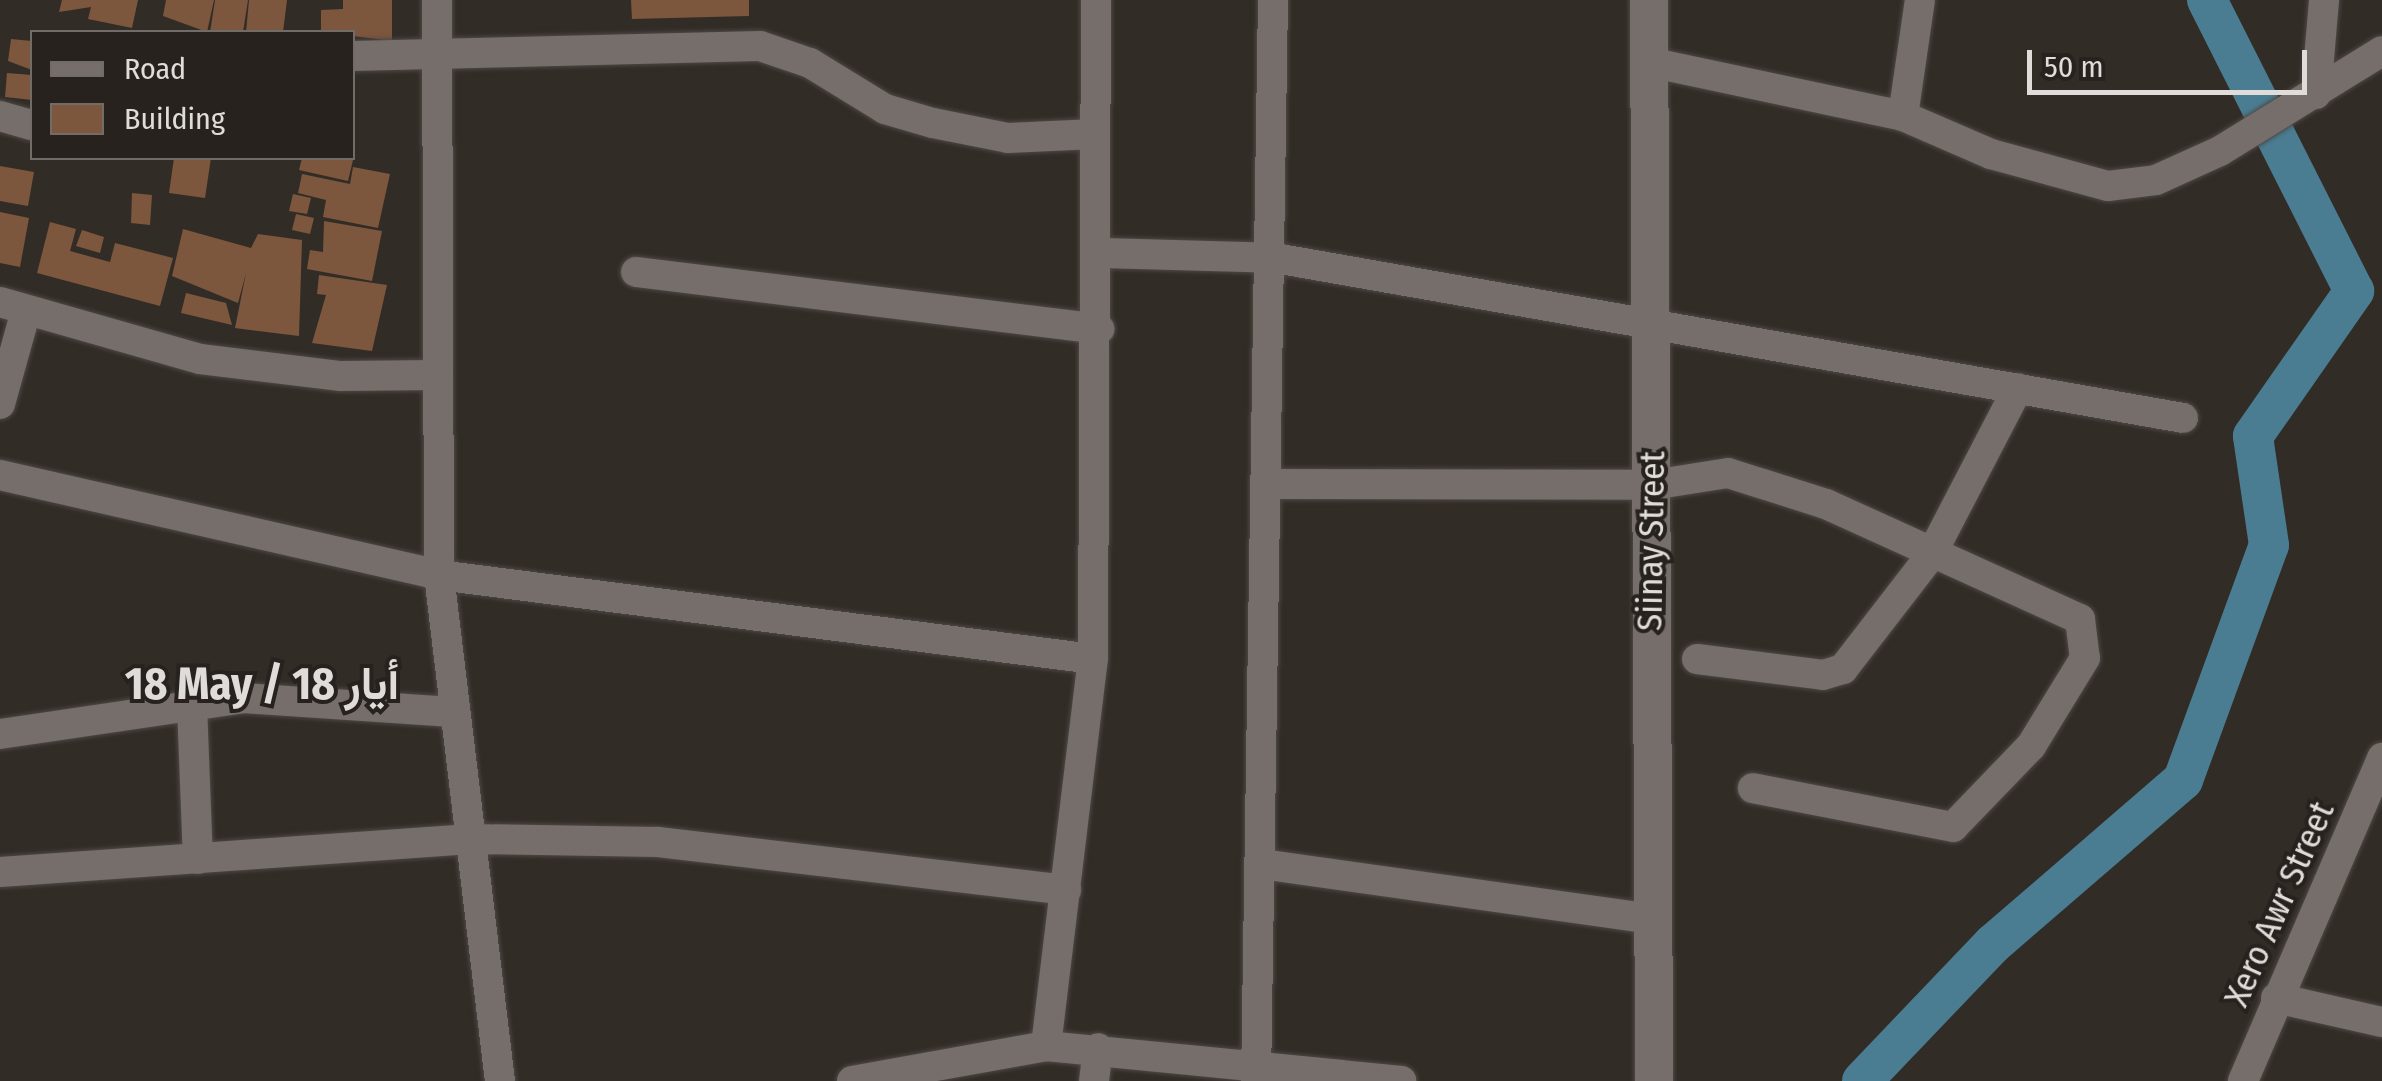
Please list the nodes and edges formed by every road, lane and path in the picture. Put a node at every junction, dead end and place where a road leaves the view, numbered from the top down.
1 (437, 0) edge
2 (1096, 0) edge
3 (1273, 0) edge
4 (1649, 0) edge
5 (1920, 0) edge
6 (2324, 0) edge
7 (438, 49) junction
8 (2382, 51) edge
9 (355, 56) edge
10 (1648, 62) junction
11 (2305, 103) junction
12 (0, 116) edge
13 (1904, 116) junction
14 (30, 124) edge
15 (1095, 134) junction
16 (1099, 253) junction
17 (1275, 258) junction
18 (636, 272) dead end
19 (13, 306) edge
20 (1652, 321) junction
21 (1100, 329) junction
22 (436, 375) junction
23 (2018, 388) junction
24 (0, 404) edge
25 (2182, 418) dead end
26 (0, 475) edge
27 (1269, 484) junction
28 (1652, 485) junction
29 (1930, 555) junction
30 (438, 575) junction
31 (1093, 659) junction
32 (1697, 660) dead end
33 (192, 705) junction
34 (453, 712) junction
35 (0, 734) edge
36 (2380, 774) edge
37 (1753, 788) dead end
38 (471, 840) junction
39 (198, 859) junction
40 (1261, 864) junction
41 (0, 872) edge
42 (1066, 890) junction
43 (1647, 918) junction
44 (2276, 998) junction
45 (2382, 1022) edge
46 (1046, 1046) junction
47 (1098, 1048) junction
48 (1257, 1075) edge
49 (500, 1081) edge
50 (852, 1081) edge
51 (1094, 1081) edge
52 (1401, 1081) edge
53 (1654, 1081) edge
54 (2243, 1081) edge

1 - 7 street
2 - 15 street
3 - 17 street
4 - 10 street, Siinay Street
5 - 13 street
6 - 11 street
7 - 9 street
7 - 15 street
7 - 22 street
8 - 11 street
10 - 13 street
10 - 20 street, Siinay Street
11 - 13 street
12 - 14 street
15 - 16 street
16 - 17 street
16 - 21 street
17 - 20 street
17 - 27 street
18 - 21 street
19 - 22 street
19 - 24 street
20 - 23 street
20 - 28 street, Siinay Street
21 - 31 street
22 - 30 street
23 - 25 street
23 - 29 street
26 - 30 street
27 - 28 street
27 - 40 street
28 - 29 street
28 - 43 street, Siinay Street
29 - 32 street
29 - 37 street
30 - 31 street
30 - 34 street
31 - 42 street
33 - 34 street
33 - 35 street
33 - 39 street
34 - 38 street
36 - 44 street, Xero Awr Street
38 - 39 street
38 - 42 street
38 - 49 street
39 - 41 street
40 - 43 street
40 - 48 street
42 - 46 street
43 - 53 street, Siinay Street
44 - 45 street
44 - 54 street, Xero Awr Street
46 - 47 street
46 - 50 street
47 - 48 street
47 - 51 street
48 - 52 street

